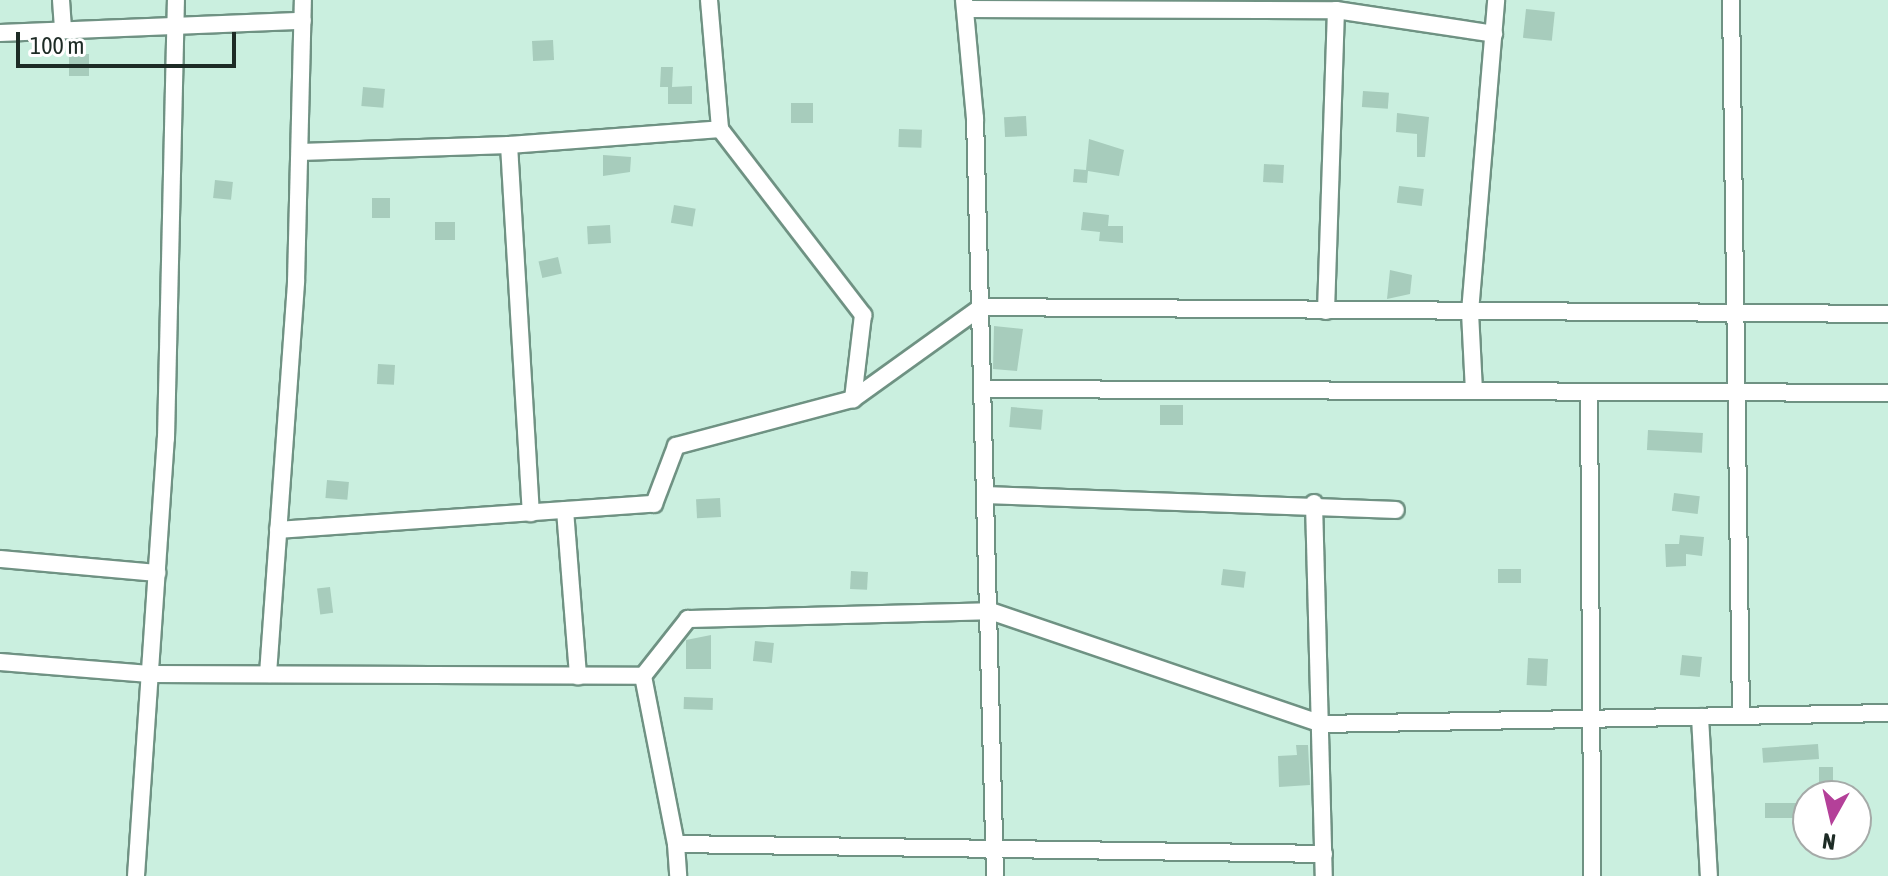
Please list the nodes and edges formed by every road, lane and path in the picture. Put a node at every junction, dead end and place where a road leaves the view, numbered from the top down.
1 (61, 0) edge
2 (176, 0) edge
3 (303, 0) edge
4 (709, 0) edge
5 (1496, 0) edge
6 (1731, 0) edge
7 (965, 4) edge
8 (1299, 5) edge
9 (1336, 10) junction
10 (303, 21) junction
11 (175, 26) junction
12 (63, 30) junction
13 (0, 33) edge
14 (1494, 34) junction
15 (720, 129) junction
16 (509, 145) junction
17 (300, 152) junction
18 (981, 307) junction
19 (1326, 311) junction
20 (1470, 312) junction
21 (1736, 313) junction
22 (1888, 314) edge
23 (983, 389) junction
24 (1474, 391) junction
25 (1589, 392) junction
26 (1737, 393) junction
27 (1888, 393) edge
28 (853, 399) junction
29 (986, 495) junction
30 (1314, 503) junction
31 (565, 510) junction
32 (1396, 510) dead end
33 (531, 513) junction
34 (278, 530) junction
35 (0, 559) edge
36 (157, 573) junction
37 (990, 611) junction
38 (0, 662) edge
39 (150, 674) junction
40 (268, 674) junction
41 (578, 676) junction
42 (643, 676) junction
43 (1888, 713) edge
44 (1741, 716) junction
45 (1700, 717) junction
46 (1591, 719) junction
47 (1321, 724) junction
48 (676, 844) junction
49 (995, 849) junction
50 (1324, 854) junction
51 (136, 876) edge
52 (678, 876) edge
53 (995, 876) edge
54 (1324, 876) edge
55 (1592, 876) edge
56 (1709, 876) edge

1 - 12 street
2 - 11 street
3 - 10 street
4 - 15 street
5 - 14 street
6 - 21 street
7 - 8 street
7 - 18 street
8 - 9 street
9 - 14 street
9 - 19 street
10 - 11 street
10 - 17 street
11 - 12 street
11 - 36 street
12 - 13 street
14 - 20 street
15 - 16 street
15 - 28 street
16 - 17 street
16 - 33 street
17 - 34 street
18 - 19 street
18 - 23 street
18 - 28 street
19 - 20 street
20 - 21 street
20 - 24 street
21 - 22 street
21 - 26 street
23 - 24 street
23 - 29 street
24 - 25 street
25 - 26 street
25 - 46 street
26 - 27 street
26 - 44 street
28 - 31 street
29 - 30 street
29 - 37 street
30 - 32 street
30 - 47 street
31 - 33 street
31 - 41 street
33 - 34 street
34 - 40 street
35 - 36 street
36 - 39 street
37 - 42 street
37 - 47 street
37 - 49 street
38 - 39 street
39 - 40 street
39 - 51 street
40 - 41 street
41 - 42 street
42 - 48 street
43 - 44 street
44 - 45 street
45 - 46 street
45 - 56 street
46 - 47 street
46 - 55 street
47 - 50 street
48 - 49 street
48 - 52 street
49 - 50 street
49 - 53 street
50 - 54 street

